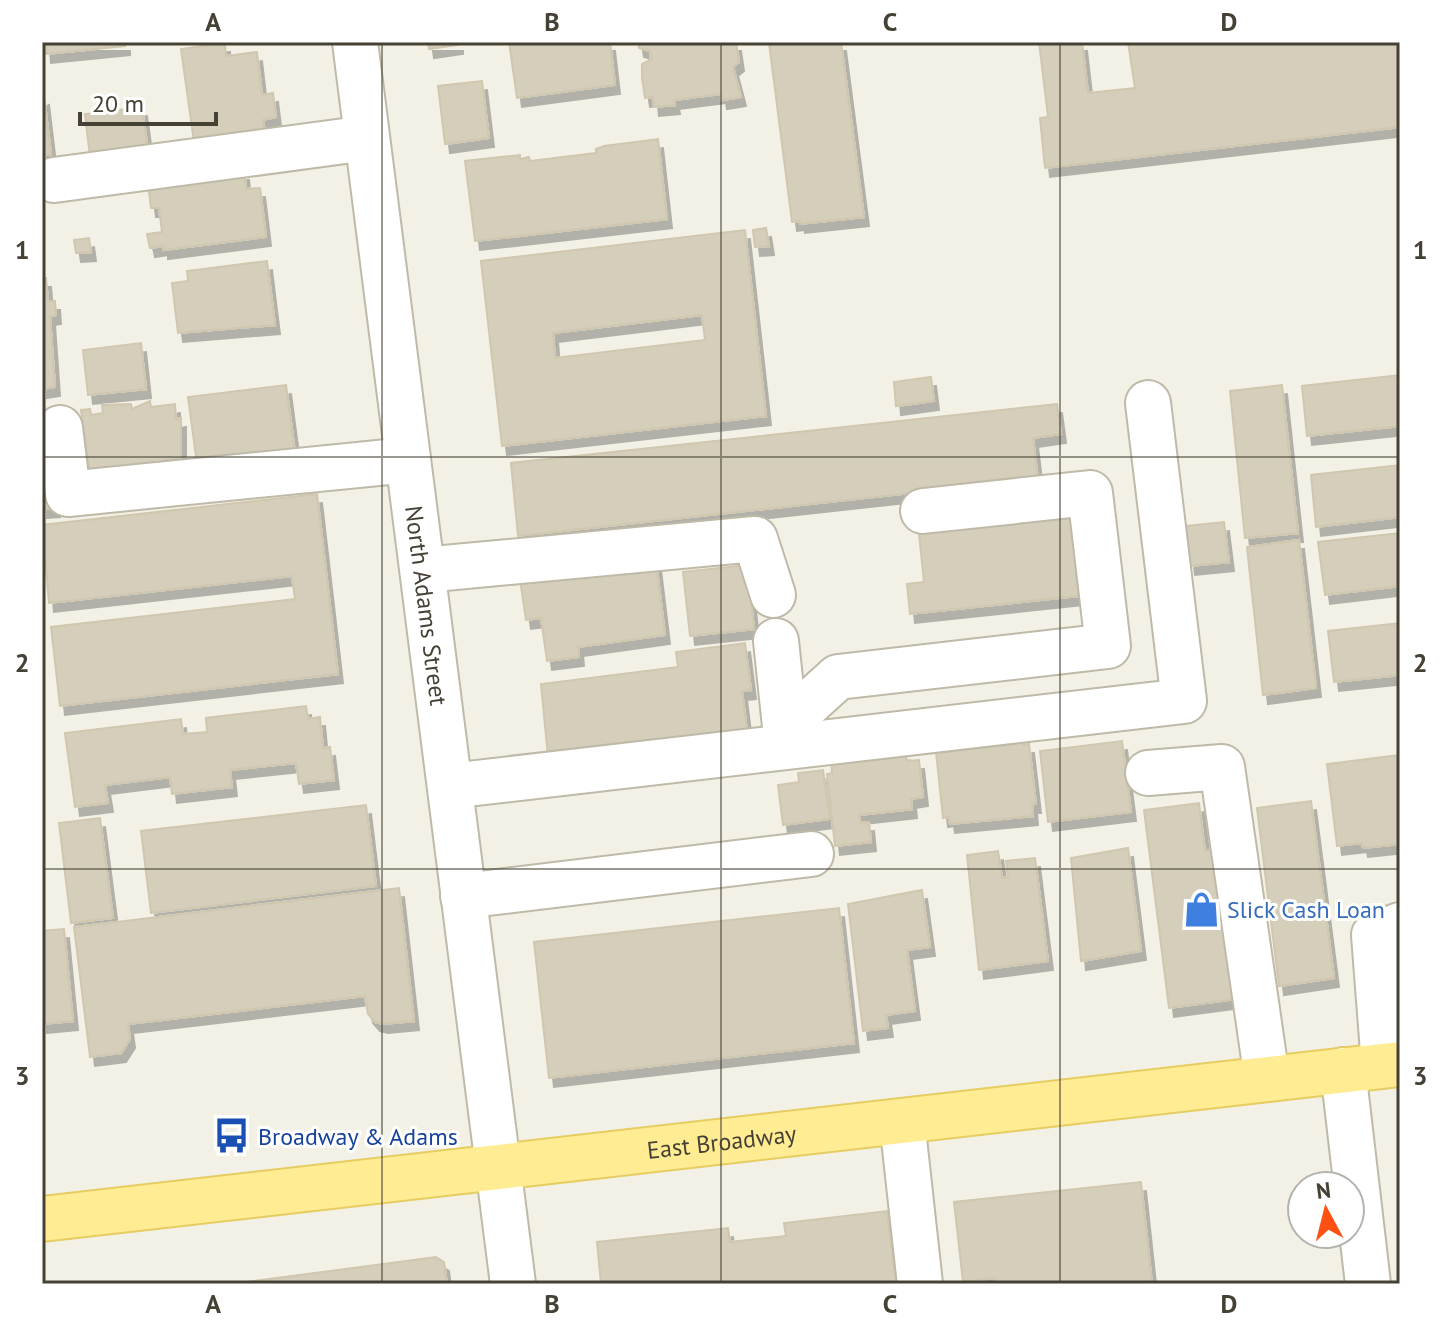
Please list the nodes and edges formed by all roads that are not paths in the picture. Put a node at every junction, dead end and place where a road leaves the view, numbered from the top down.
1 (355, 42) edge
2 (367, 138) junction
3 (54, 180) dead end
4 (1148, 403) dead end
5 (60, 428) dead end
6 (408, 460) junction
7 (923, 511) dead end
8 (423, 570) junction
9 (773, 595) dead end
10 (776, 641) dead end
11 (786, 736) junction
12 (1148, 773) dead end
13 (450, 786) junction
14 (811, 854) dead end
15 (463, 896) junction
16 (1400, 925) edge
17 (1376, 1066) edge
18 (1267, 1079) junction
19 (902, 1121) junction
20 (498, 1167) junction
21 (42, 1219) edge
22 (513, 1284) edge
23 (920, 1284) edge
24 (1368, 1284) edge

1 - 2 street, North Adams Street
2 - 3 street
2 - 6 street, North Adams Street
4 - 11 street
5 - 6 street
6 - 8 street, North Adams Street
7 - 11 street
8 - 9 street
8 - 13 street, North Adams Street
10 - 11 street
11 - 13 street
12 - 18 street
13 - 15 street, North Adams Street
14 - 15 street
15 - 20 street, North Adams Street
16 - 17 street
17 - 18 main road, East Broadway
17 - 24 street
18 - 19 main road, East Broadway
19 - 20 main road, East Broadway
19 - 23 street
20 - 21 main road, East Broadway
20 - 22 street, North Adams Street

